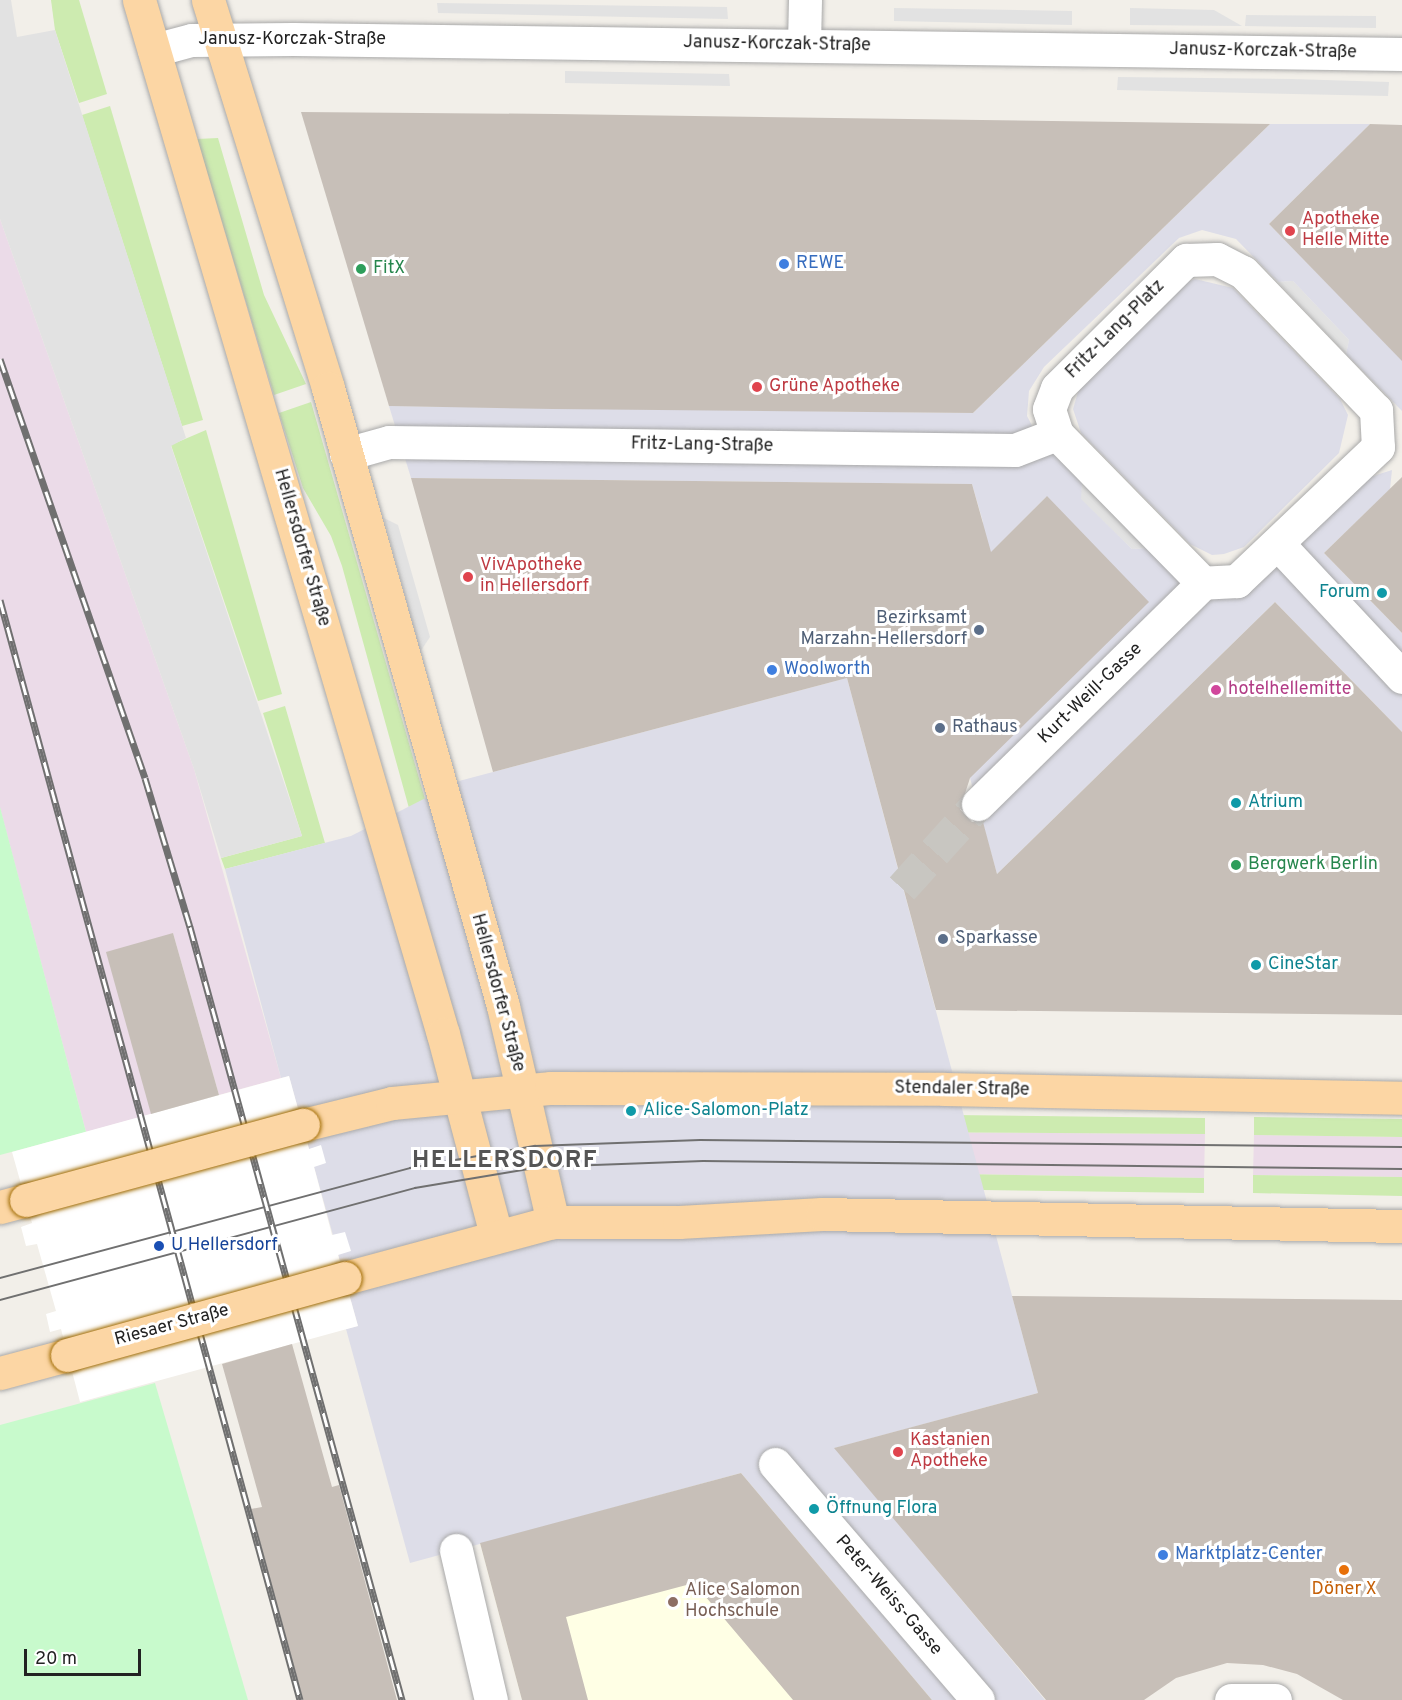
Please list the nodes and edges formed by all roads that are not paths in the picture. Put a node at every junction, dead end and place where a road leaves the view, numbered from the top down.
1 (139, 0) edge
2 (208, 0) edge
3 (805, 0) edge
4 (219, 39) junction
5 (804, 44) junction
6 (154, 50) junction
7 (1402, 54) edge
8 (1057, 434) junction
9 (1390, 450) edge
10 (346, 454) junction
11 (1278, 544) junction
12 (1203, 583) junction
13 (1402, 677) edge
14 (978, 804) tunnel mouth
15 (522, 1089) junction
16 (460, 1096) junction
17 (1402, 1098) edge
18 (13, 1203) edge
19 (553, 1222) junction
20 (1402, 1226) edge
21 (496, 1234) junction
22 (0, 1373) edge
23 (775, 1464) dead end
24 (456, 1550) dead end
25 (491, 1700) edge
26 (978, 1700) edge
27 (1231, 1700) edge
28 (1275, 1700) edge

1 - 6 main road, Hellersdorfer Straße
2 - 4 main road, Hellersdorfer Straße
3 - 5 street
4 - 5 street, Janusz-Korczak-Straße
4 - 6 street, Janusz-Korczak-Straße
4 - 10 main road, Hellersdorfer Straße
5 - 7 street, Janusz-Korczak-Straße
6 - 16 main road, Hellersdorfer Straße
8 - 9 street, Fritz-Lang-Platz
8 - 10 street, Fritz-Lang-Straße
8 - 12 street
9 - 11 street, Fritz-Lang-Platz
10 - 15 main road, Hellersdorfer Straße
11 - 12 street, Fritz-Lang-Platz
11 - 13 street
12 - 14 street, Kurt-Weill-Gasse
15 - 16 main road
15 - 17 main road, Stendaler Straße
15 - 19 main road
16 - 18 main road, bridge
16 - 21 main road
19 - 20 main road
19 - 21 main road
21 - 22 main road, Riesaer Straße, bridge
23 - 26 street, Peter-Weiss-Gasse
24 - 25 street
27 - 28 street

